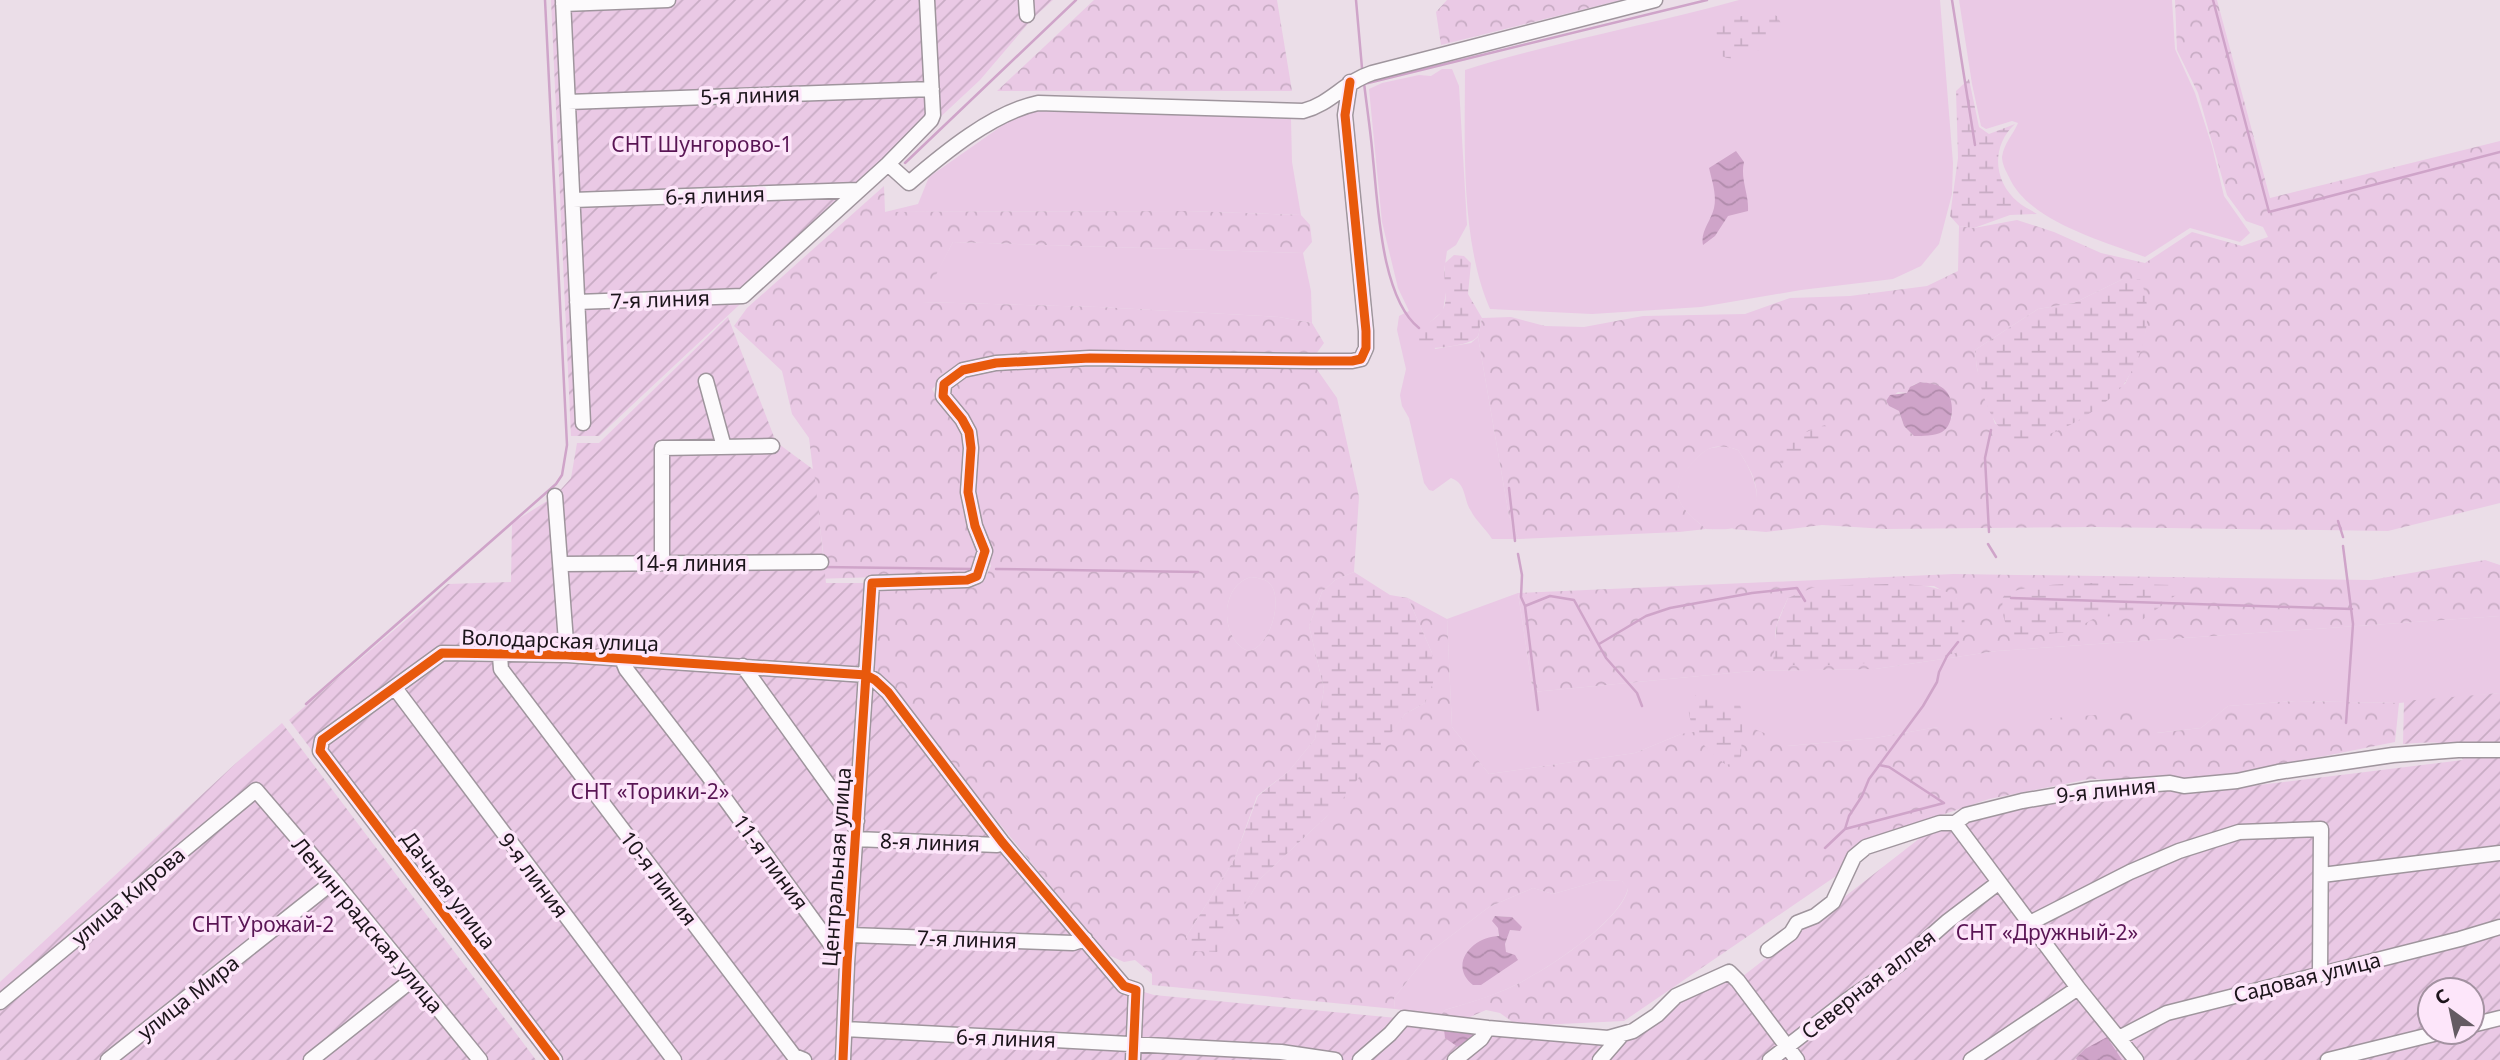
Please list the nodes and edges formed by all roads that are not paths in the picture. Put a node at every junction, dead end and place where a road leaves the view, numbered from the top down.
1 (668, 0) edge
2 (927, 0) edge
3 (1655, 0) edge
4 (563, 2) edge
5 (1350, 82) junction
6 (932, 89) junction
7 (568, 102) junction
8 (888, 164) junction
9 (854, 194) junction
10 (573, 200) junction
11 (577, 302) junction
12 (706, 381) dead end
13 (583, 423) dead end
14 (772, 446) dead end
15 (724, 447) junction
16 (555, 496) dead end
17 (821, 562) dead end
18 (662, 563) junction
19 (561, 564) junction
20 (567, 655) junction
21 (500, 656) junction
22 (622, 659) junction
23 (743, 666) junction
24 (866, 676) junction
25 (394, 688) junction
26 (322, 740) joint
27 (2500, 750) edge
28 (256, 790) joint
29 (857, 821) junction
30 (1955, 823) junction
31 (856, 839) junction
32 (1002, 842) junction
33 (2493, 854) edge
34 (2322, 875) junction
35 (334, 881) junction
36 (1998, 883) junction
37 (2028, 923) junction
38 (2500, 926) edge
39 (850, 935) junction
40 (1085, 939) junction
41 (1768, 950) dead end
42 (847, 964) junction
43 (2320, 972) junction
44 (413, 979) junction
45 (2078, 988) junction
46 (0, 1002) edge
47 (1488, 1028) junction
48 (845, 1029) junction
49 (1620, 1037) junction
50 (2119, 1038) junction
51 (2416, 1038) edge
52 (1134, 1044) junction
53 (1788, 1047) junction
54 (108, 1060) edge
55 (311, 1060) edge
56 (480, 1060) edge
57 (555, 1060) edge
58 (674, 1060) edge
59 (804, 1060) edge
60 (843, 1060) edge
61 (1133, 1060) edge
62 (1335, 1060) edge
63 (1360, 1060) edge
64 (1455, 1060) edge
65 (1600, 1060) edge
66 (1770, 1060) edge
67 (1797, 1060) edge
68 (1971, 1060) edge
69 (2136, 1060) edge
70 (2328, 1060) edge

1 - 4 street
2 - 6 street
3 - 5 street
4 - 7 street
5 - 8 street
5 - 24 street, Центральная улица
6 - 7 street, 5-я линия
6 - 8 street
7 - 10 street
8 - 9 street
9 - 10 street, 6-я линия
9 - 11 street, 7-я линия
10 - 11 street
11 - 13 street
12 - 15 street
14 - 15 street
15 - 18 street
16 - 19 street
17 - 18 street, 14-я линия
18 - 19 street, 14-я линия
19 - 20 street
20 - 21 street, Володарская улица
20 - 22 street, Володарская улица
21 - 25 street, Володарская улица
21 - 59 street, 10-я линия
22 - 23 street, Володарская улица
22 - 42 street, 11-я линия
23 - 24 street, Володарская улица
23 - 29 street
24 - 29 street, Центральная улица
24 - 32 street
25 - 26 street, Володарская улица
25 - 58 street, 9-я линия
26 - 57 street, Дачная улица
27 - 30 street, 9-я линия
28 - 35 street, Ленинградская улица
28 - 46 street, улица Кирова
29 - 31 street, Центральная улица
30 - 36 street
30 - 41 street, 9-я линия
31 - 32 street, 8-я линия
31 - 39 street, Центральная улица
32 - 40 street
33 - 34 street
34 - 37 street
34 - 43 street
35 - 44 street, Ленинградская улица
35 - 54 street, улица Мира
36 - 37 street
36 - 53 street, Северная аллея
37 - 45 street
38 - 43 street, Садовая улица
39 - 40 street, 7-я линия
39 - 42 street, Центральная улица
40 - 52 street
42 - 48 street, Центральная улица
43 - 50 street, Садовая улица
44 - 55 street
44 - 56 street, Ленинградская улица
45 - 50 street
45 - 68 street
47 - 49 street
47 - 63 street
47 - 64 street
48 - 52 street, 6-я линия
48 - 60 street, Центральная улица
49 - 53 street
49 - 65 street
50 - 69 street
51 - 70 street
52 - 61 street
52 - 62 street, 6-я линия
53 - 66 street, Северная аллея
53 - 67 street

